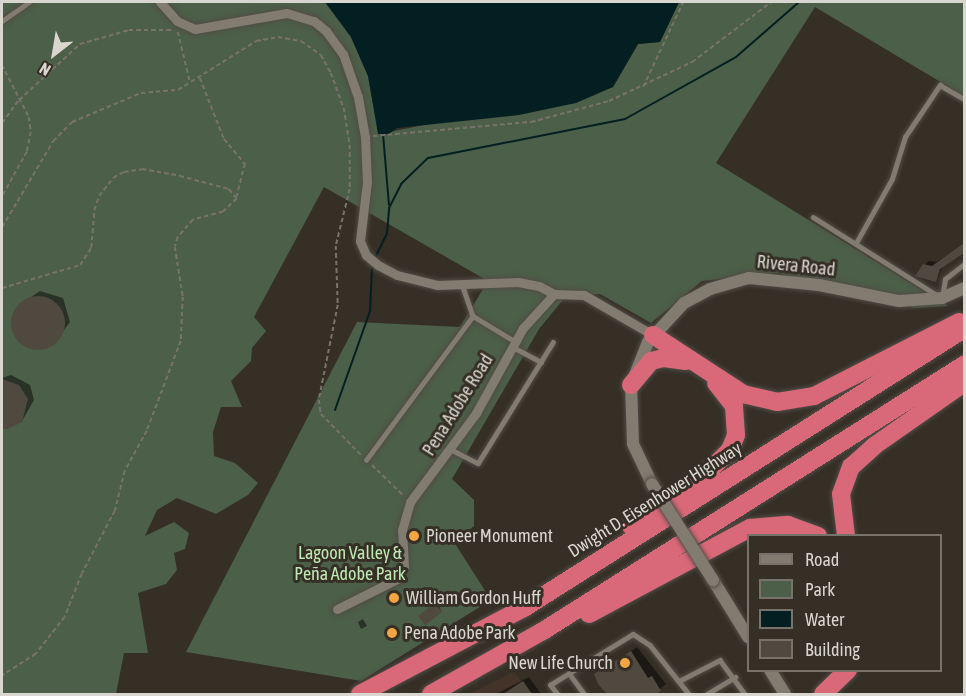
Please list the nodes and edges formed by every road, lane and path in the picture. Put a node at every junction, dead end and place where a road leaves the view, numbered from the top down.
1 (29, 2) edge
2 (160, 2) edge
3 (683, 2) edge
4 (771, 2) edge
5 (2, 21) edge
6 (2, 65) edge
7 (200, 77) junction
8 (191, 83) junction
9 (642, 87) junction
10 (964, 99) edge
11 (19, 100) junction
12 (2, 123) edge
13 (378, 136) dead end
14 (2, 197) edge
15 (237, 199) junction
16 (813, 217) dead end
17 (2, 227) edge
18 (856, 243) junction
19 (964, 264) edge
20 (463, 287) junction
21 (2, 288) edge
22 (964, 288) edge
23 (554, 294) junction
24 (942, 298) junction
25 (473, 316) junction
26 (964, 320) edge
27 (964, 329) edge
28 (653, 335) junction
29 (553, 342) dead end
30 (514, 344) junction
31 (690, 361) junction
32 (541, 362) junction
33 (964, 365) edge
34 (709, 375) junction
35 (964, 383) edge
36 (631, 385) junction
37 (452, 450) junction
38 (366, 460) junction
39 (410, 502) junction
40 (813, 534) edge
41 (846, 534) edge
42 (577, 575) junction
43 (337, 609) dead end
44 (543, 631) junction
45 (747, 635) edge
46 (771, 672) edge
47 (846, 672) edge
48 (569, 673) junction
49 (2, 676) edge
50 (735, 677) junction
51 (679, 681) junction
52 (360, 694) edge
53 (431, 694) edge
54 (556, 694) edge
55 (584, 694) edge
56 (689, 694) edge
57 (707, 694) edge
58 (745, 694) edge
59 (785, 694) edge
60 (823, 694) edge

1 - 5 lane
2 - 20 street
3 - 9 path
4 - 9 path
6 - 11 path
7 - 8 path
7 - 15 path
7 - 38 path
8 - 11 path
8 - 17 path
9 - 13 path
10 - 18 lane
11 - 12 path
11 - 14 path
15 - 21 path
15 - 49 path
16 - 18 lane
18 - 24 lane
19 - 24 lane
20 - 23 street
20 - 25 lane
22 - 24 street, Rivera Road
23 - 28 street
23 - 30 street, Pena Adobe Road
24 - 28 street, Rivera Road
25 - 30 lane
25 - 38 lane
26 - 34 highway
27 - 42 highway, Dwight D. Eisenhower Highway
28 - 31 highway
28 - 36 street, Rivera Road
29 - 32 lane
30 - 32 lane
30 - 37 street, Pena Adobe Road
31 - 34 highway
31 - 36 highway
32 - 37 lane
33 - 44 highway
34 - 42 highway
35 - 41 highway
36 - 45 street, Rivera Road, bridge
37 - 39 street, Pena Adobe Road
38 - 39 path
39 - 43 street, Pena Adobe Road
40 - 44 highway
42 - 52 highway, Dwight D. Eisenhower Highway
44 - 53 highway
46 - 59 street
47 - 60 highway
48 - 51 lane
48 - 54 lane
48 - 55 lane
50 - 51 lane
50 - 57 lane
50 - 58 lane
51 - 56 lane

